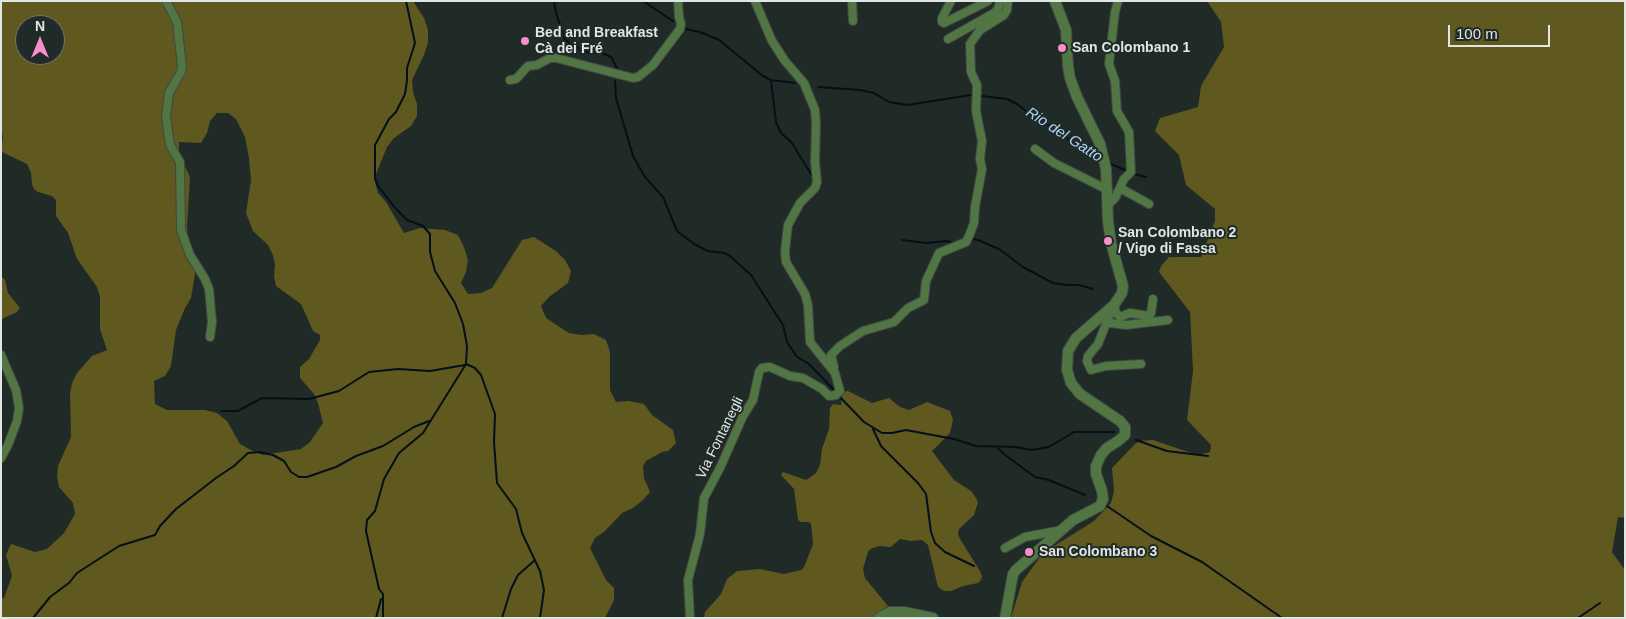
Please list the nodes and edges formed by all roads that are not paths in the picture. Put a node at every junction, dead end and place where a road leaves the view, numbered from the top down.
1 (166, 1) edge
2 (678, 1) edge
3 (755, 1) edge
4 (852, 1) edge
5 (951, 1) edge
6 (988, 1) edge
7 (1000, 1) edge
8 (1008, 1) edge
9 (1055, 1) edge
10 (1118, 1) edge
11 (853, 21) dead end
12 (948, 39) dead end
13 (510, 80) dead end
14 (1036, 149) dead end
15 (1120, 188) junction
16 (1108, 190) junction
17 (1150, 204) dead end
18 (1108, 205) junction
19 (1153, 299) dead end
20 (1111, 311) junction
21 (1168, 320) dead end
22 (210, 337) dead end
23 (1, 355) edge
24 (1141, 364) dead end
25 (835, 373) junction
26 (1, 458) edge
27 (1062, 530) junction
28 (1005, 548) dead end
29 (690, 618) edge
30 (879, 618) edge
31 (933, 618) edge
32 (1005, 618) edge

1 - 22 street
2 - 13 street
3 - 25 street
4 - 11 street
5 - 6 street
7 - 12 street
8 - 25 street
9 - 16 street
10 - 15 street
14 - 16 street
15 - 17 street
15 - 18 street
16 - 18 street
18 - 20 street
19 - 20 street
20 - 21 street
20 - 24 street
20 - 27 street
23 - 26 street
25 - 29 street, Via Fontanegli
27 - 28 street
27 - 32 street
30 - 31 street

